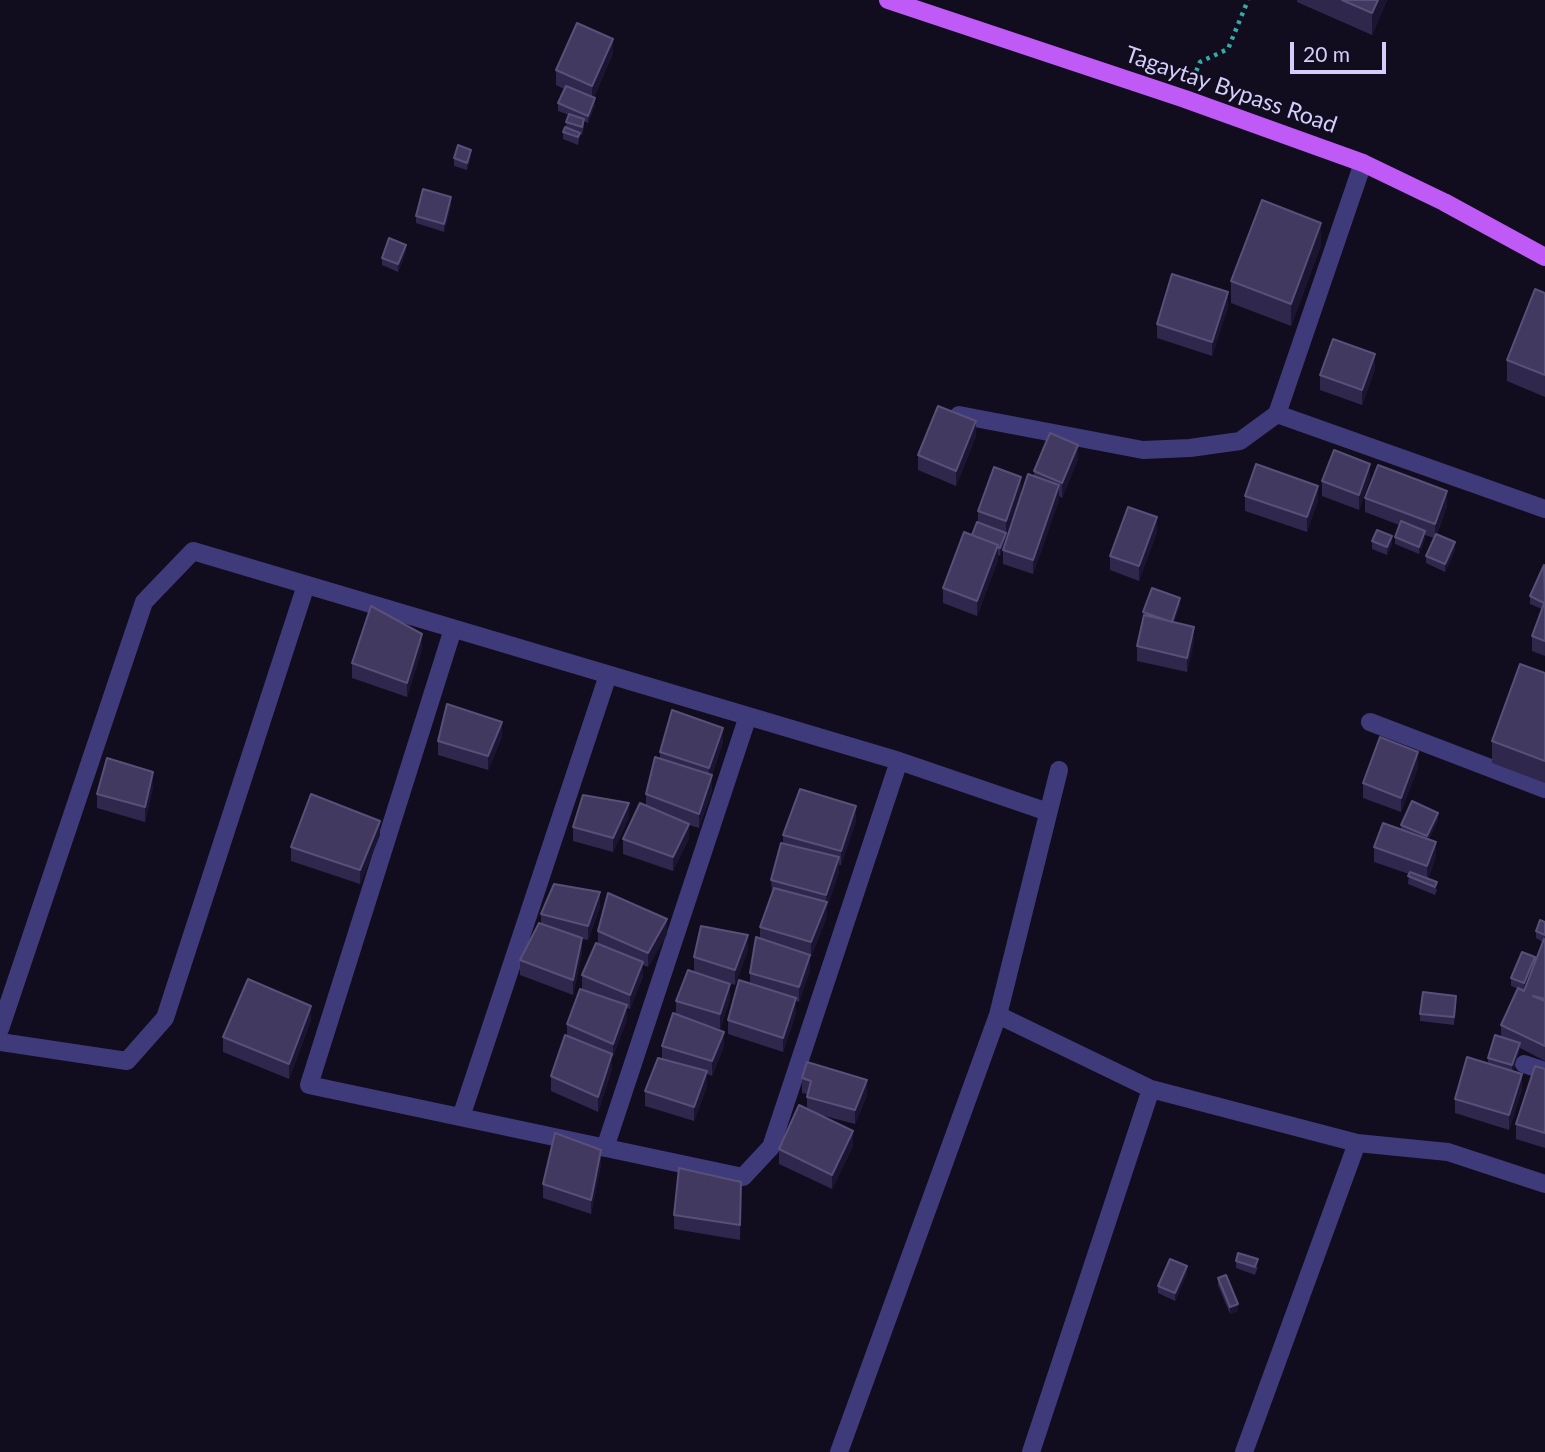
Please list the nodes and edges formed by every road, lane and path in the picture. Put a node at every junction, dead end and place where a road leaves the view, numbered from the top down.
1 (888, 0) edge
2 (1248, 0) edge
3 (1185, 99) junction
4 (1363, 163) junction
5 (1545, 257) edge
6 (1276, 414) junction
7 (959, 415) edge
8 (1545, 509) edge
9 (306, 585) junction
10 (453, 629) junction
11 (608, 675) junction
12 (748, 716) junction
13 (1370, 722) dead end
14 (899, 761) junction
15 (1059, 770) dead end
16 (1545, 789) edge
17 (1048, 812) junction
18 (998, 1015) junction
19 (0, 1029) edge
20 (0, 1042) edge
21 (1524, 1064) dead end
22 (1545, 1071) edge
23 (1151, 1088) junction
24 (461, 1117) junction
25 (1357, 1143) junction
26 (605, 1148) junction
27 (1545, 1184) edge
28 (839, 1452) edge
29 (1031, 1452) edge
30 (1244, 1452) edge

1 - 3 main road, Tagaytay Bypass Road
2 - 3 path
3 - 4 main road, Tagaytay Bypass Road
4 - 5 main road, Tagaytay Bypass Road
4 - 6 street
6 - 7 street
6 - 8 street
9 - 10 street
9 - 19 street
9 - 20 street
10 - 11 street
10 - 24 street
11 - 12 street
11 - 24 street
12 - 14 street
12 - 26 street
13 - 16 street
14 - 17 street
14 - 26 street
15 - 17 street
17 - 18 street
18 - 23 street
18 - 28 street
21 - 22 street
23 - 25 street
23 - 29 street
24 - 26 street
25 - 27 street
25 - 30 street

